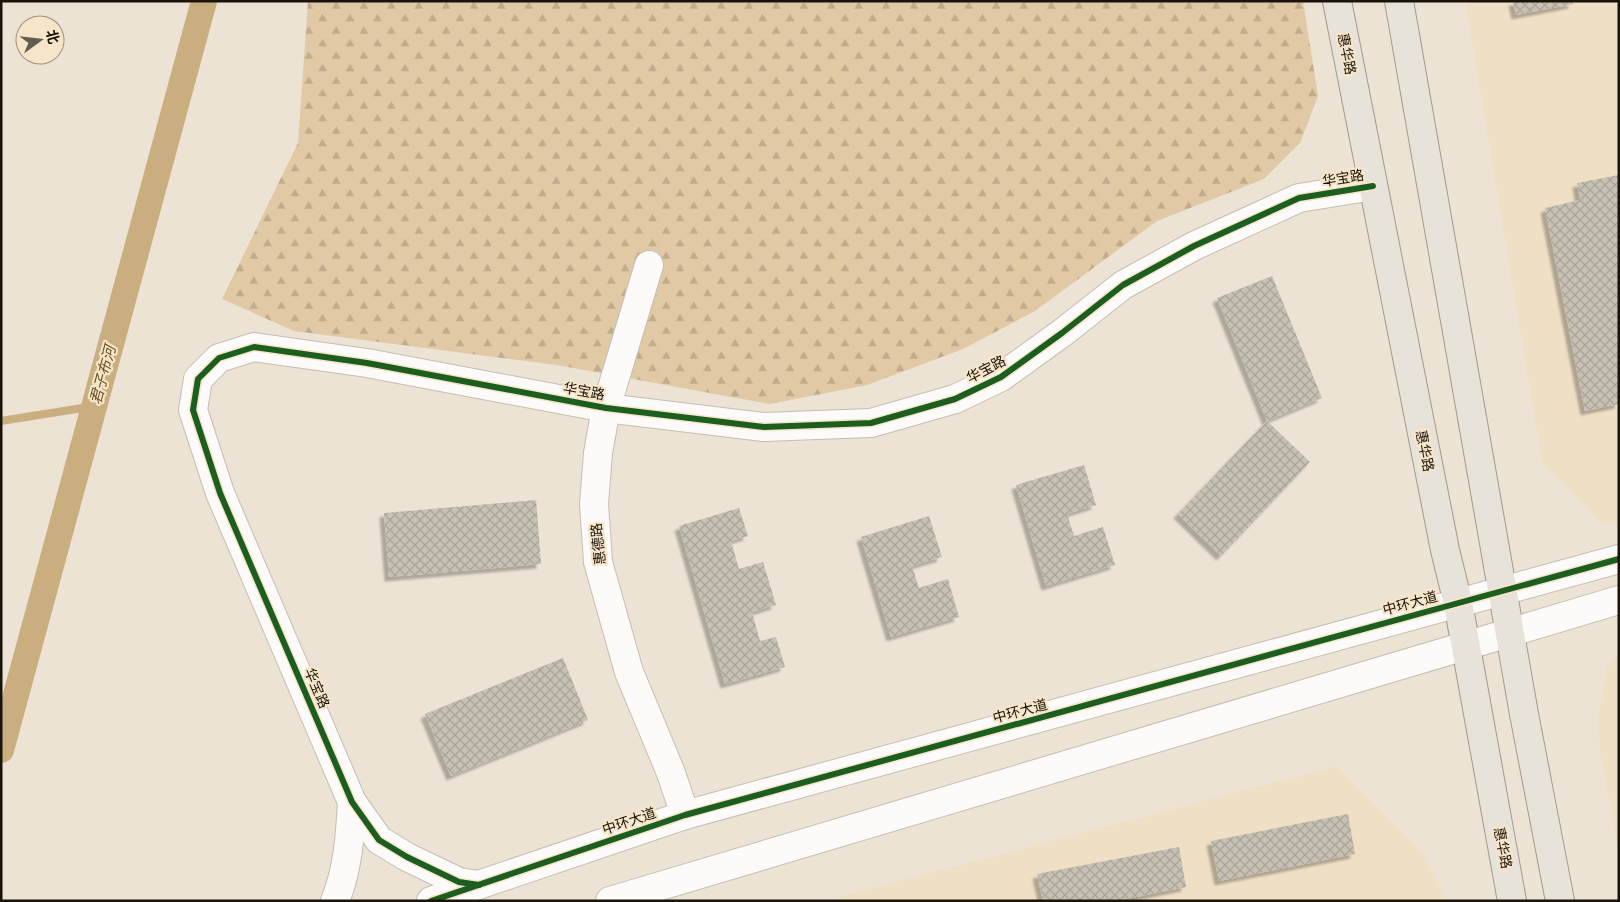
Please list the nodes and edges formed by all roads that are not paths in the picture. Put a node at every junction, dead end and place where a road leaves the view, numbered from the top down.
1 (1337, 1) edge
2 (1399, 1) edge
3 (1373, 186) junction
4 (649, 265) dead end
5 (606, 408) junction
6 (1619, 559) edge
7 (1502, 591) junction
8 (1619, 600) edge
9 (1458, 603) junction
10 (1510, 632) junction
11 (1465, 646) junction
12 (352, 802) junction
13 (685, 815) junction
14 (479, 885) junction
15 (336, 901) edge
16 (431, 901) edge
17 (610, 901) edge
18 (1512, 901) edge
19 (1560, 901) edge

1 - 3 main road, 惠华路
2 - 7 main road
3 - 5 street, 华宝路
3 - 9 main road, 惠华路
4 - 5 street, 惠德路
5 - 12 street, 华宝路
5 - 13 street, 惠德路
6 - 7 street, 中环大道
7 - 9 street, 中环大道
7 - 10 main road
8 - 10 street
9 - 11 main road, 惠华路
9 - 13 street, 中环大道
10 - 11 street
10 - 19 main road
11 - 17 street
11 - 18 main road, 惠华路
12 - 14 street
12 - 15 street
13 - 14 street, 中环大道
14 - 16 street, 中环大道

